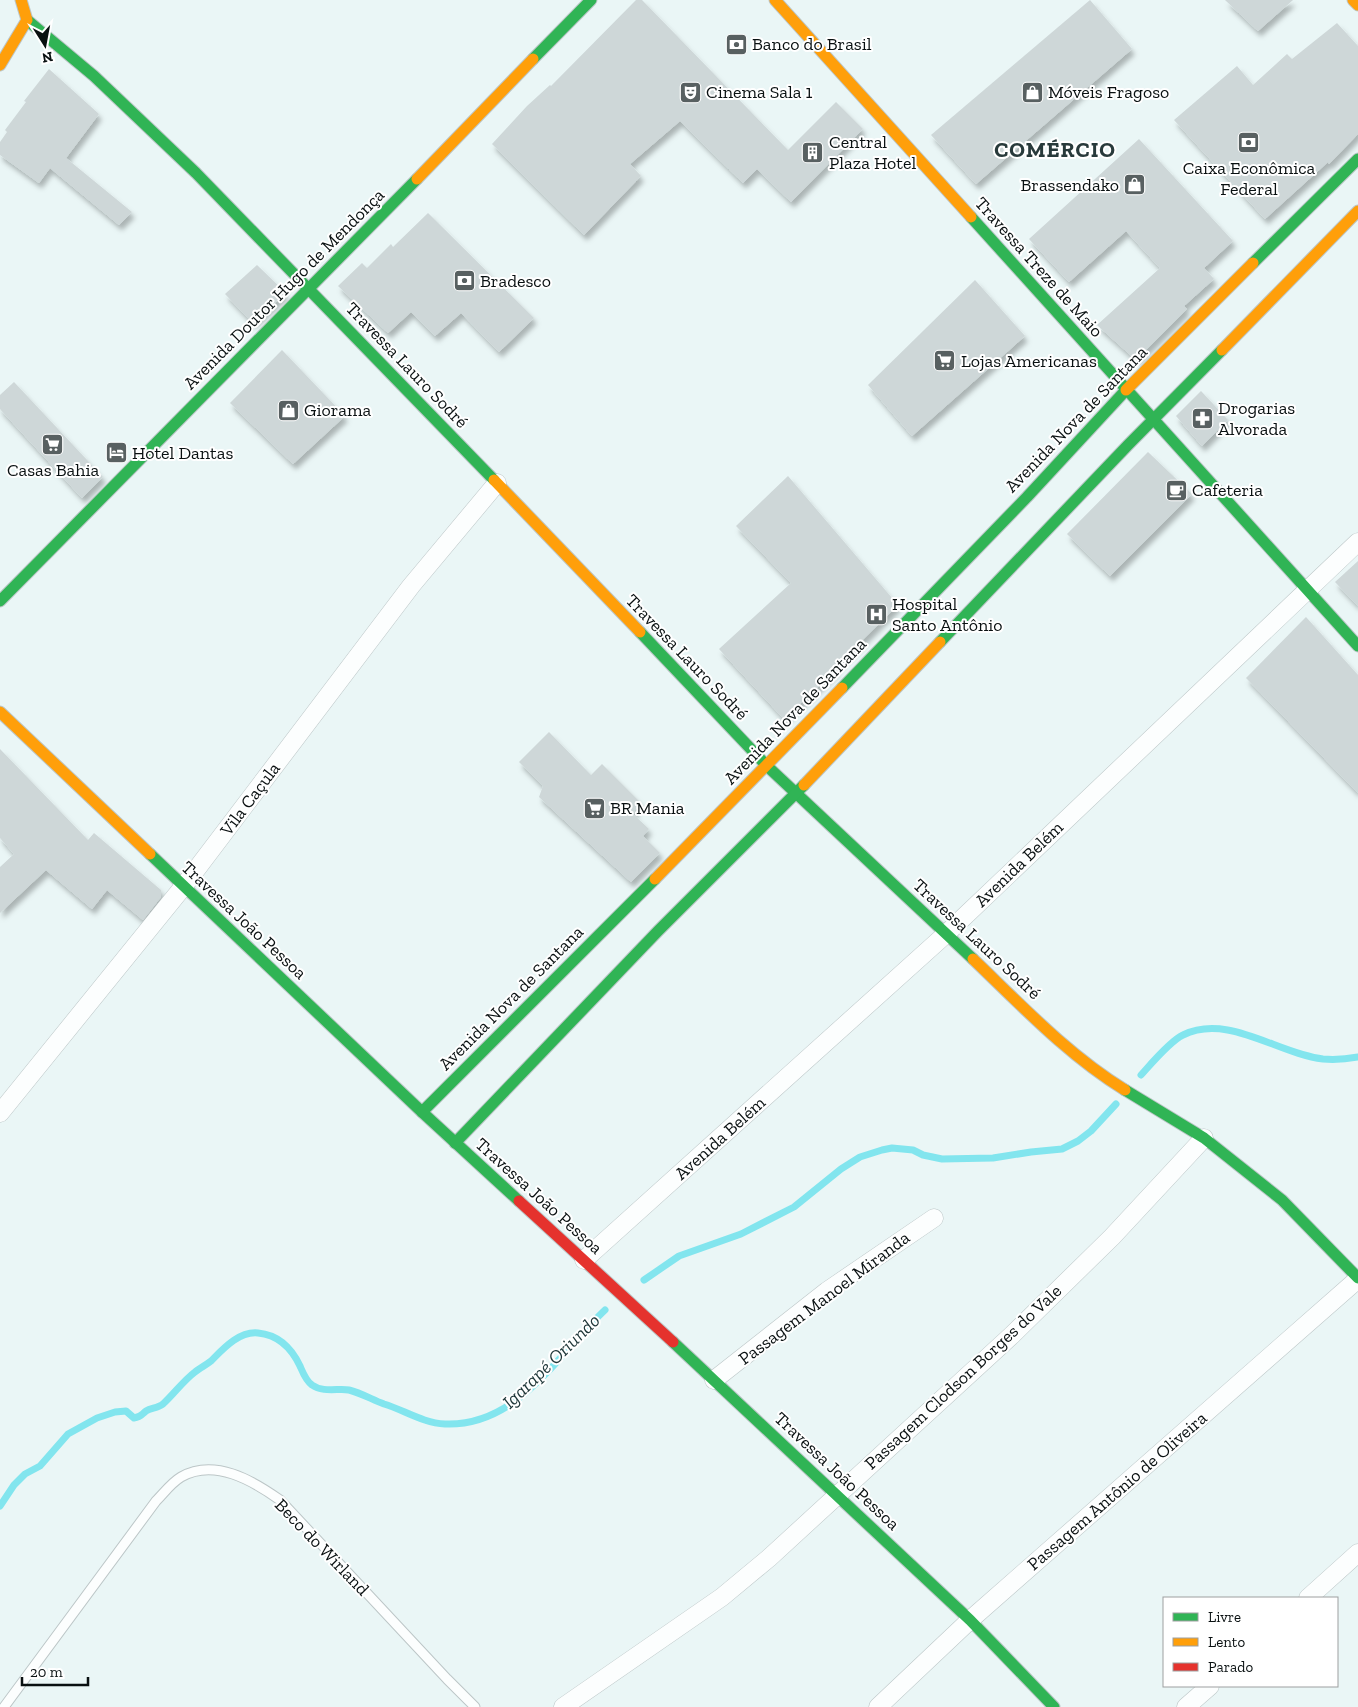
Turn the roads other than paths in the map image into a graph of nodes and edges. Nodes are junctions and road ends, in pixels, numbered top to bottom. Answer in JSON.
{"nodes":[{"id":1,"x":21,"y":0,"type":"edge"},
{"id":2,"x":590,"y":0,"type":"edge"},
{"id":3,"x":775,"y":0,"type":"edge"},
{"id":4,"x":1354,"y":0,"type":"edge"},
{"id":5,"x":1358,"y":5,"type":"edge"},
{"id":6,"x":27,"y":20,"type":"junction"},
{"id":7,"x":0,"y":65,"type":"edge"},
{"id":8,"x":1358,"y":159,"type":"edge"},
{"id":9,"x":1358,"y":211,"type":"edge"},
{"id":10,"x":310,"y":289,"type":"junction"},
{"id":11,"x":1126,"y":390,"type":"junction"},
{"id":12,"x":1153,"y":420,"type":"junction"},
{"id":13,"x":497,"y":483,"type":"junction"},
{"id":14,"x":1358,"y":542,"type":"edge"},
{"id":15,"x":1308,"y":590,"type":"junction"},
{"id":16,"x":0,"y":601,"type":"edge"},
{"id":17,"x":1358,"y":646,"type":"edge"},
{"id":18,"x":0,"y":712,"type":"edge"},
{"id":19,"x":767,"y":766,"type":"junction"},
{"id":20,"x":796,"y":793,"type":"junction"},
{"id":21,"x":183,"y":887,"type":"junction"},
{"id":22,"x":946,"y":934,"type":"junction"},
{"id":23,"x":422,"y":1112,"type":"junction"},
{"id":24,"x":0,"y":1113,"type":"edge"},
{"id":25,"x":1204,"y":1138,"type":"junction"},
{"id":26,"x":455,"y":1143,"type":"junction"},
{"id":27,"x":934,"y":1218,"type":"dead end"},
{"id":28,"x":584,"y":1260,"type":"junction"},
{"id":29,"x":1358,"y":1278,"type":"edge"},
{"id":30,"x":714,"y":1380,"type":"junction"},
{"id":31,"x":836,"y":1495,"type":"junction"},
{"id":32,"x":1358,"y":1554,"type":"edge"},
{"id":33,"x":1309,"y":1597,"type":"edge"},
{"id":34,"x":970,"y":1620,"type":"junction"},
{"id":35,"x":1209,"y":1687,"type":"edge"},
{"id":36,"x":4,"y":1707,"type":"edge"},
{"id":37,"x":476,"y":1707,"type":"edge"},
{"id":38,"x":563,"y":1707,"type":"edge"},
{"id":39,"x":878,"y":1707,"type":"edge"},
{"id":40,"x":1054,"y":1707,"type":"edge"},
{"id":41,"x":1186,"y":1707,"type":"edge"}],
"edges":[{"from":1,"to":6,"type":"street"},
{"from":2,"to":10,"type":"street","name":"Avenida Doutor Hugo de Mendonça"},
{"from":3,"to":11,"type":"street","name":"Travessa Treze de Maio"},
{"from":4,"to":5,"type":"street"},
{"from":6,"to":7,"type":"street"},
{"from":6,"to":10,"type":"street","name":"Travessa Lauro Sodré"},
{"from":8,"to":11,"type":"street","name":"Avenida Nova de Santana"},
{"from":9,"to":12,"type":"street"},
{"from":10,"to":13,"type":"street","name":"Travessa Lauro Sodré"},
{"from":10,"to":16,"type":"street","name":"Avenida Doutor Hugo de Mendonça"},
{"from":11,"to":12,"type":"street","name":"Travessa Treze de Maio"},
{"from":11,"to":19,"type":"street","name":"Avenida Nova de Santana"},
{"from":12,"to":15,"type":"street","name":"Travessa Treze de Maio"},
{"from":12,"to":20,"type":"street"},
{"from":13,"to":19,"type":"street","name":"Travessa Lauro Sodré"},
{"from":13,"to":21,"type":"street","name":"Vila Caçula"},
{"from":14,"to":15,"type":"street","name":"Avenida Belém"},
{"from":15,"to":17,"type":"street","name":"Travessa Treze de Maio"},
{"from":15,"to":22,"type":"street","name":"Avenida Belém"},
{"from":18,"to":21,"type":"street","name":"Travessa João Pessoa"},
{"from":19,"to":20,"type":"street","name":"Travessa Lauro Sodré"},
{"from":19,"to":23,"type":"street","name":"Avenida Nova de Santana"},
{"from":20,"to":22,"type":"street","name":"Travessa Lauro Sodré"},
{"from":20,"to":26,"type":"street"},
{"from":21,"to":23,"type":"street","name":"Travessa João Pessoa"},
{"from":21,"to":24,"type":"street","name":"Vila Caçula"},
{"from":22,"to":25,"type":"street","name":"Travessa Lauro Sodré"},
{"from":22,"to":28,"type":"street","name":"Avenida Belém"},
{"from":23,"to":26,"type":"street","name":"Travessa João Pessoa"},
{"from":25,"to":29,"type":"street","name":"Travessa Lauro Sodré"},
{"from":25,"to":31,"type":"street","name":"Passagem Clodson Borges do Vale"},
{"from":26,"to":28,"type":"street","name":"Travessa João Pessoa"},
{"from":27,"to":30,"type":"street","name":"Passagem Manoel Miranda"},
{"from":28,"to":30,"type":"street","name":"Travessa João Pessoa"},
{"from":29,"to":34,"type":"street","name":"Passagem Antônio de Oliveira"},
{"from":30,"to":31,"type":"street","name":"Travessa João Pessoa"},
{"from":31,"to":34,"type":"street","name":"Travessa João Pessoa"},
{"from":31,"to":38,"type":"street","name":"Passagem Clodson Borges do Vale"},
{"from":32,"to":33,"type":"street"},
{"from":34,"to":39,"type":"street","name":"Passagem Antônio de Oliveira"},
{"from":34,"to":40,"type":"street","name":"Travessa João Pessoa"},
{"from":35,"to":41,"type":"street"},
{"from":36,"to":37,"type":"lane","name":"Beco do Wirland"}]}
